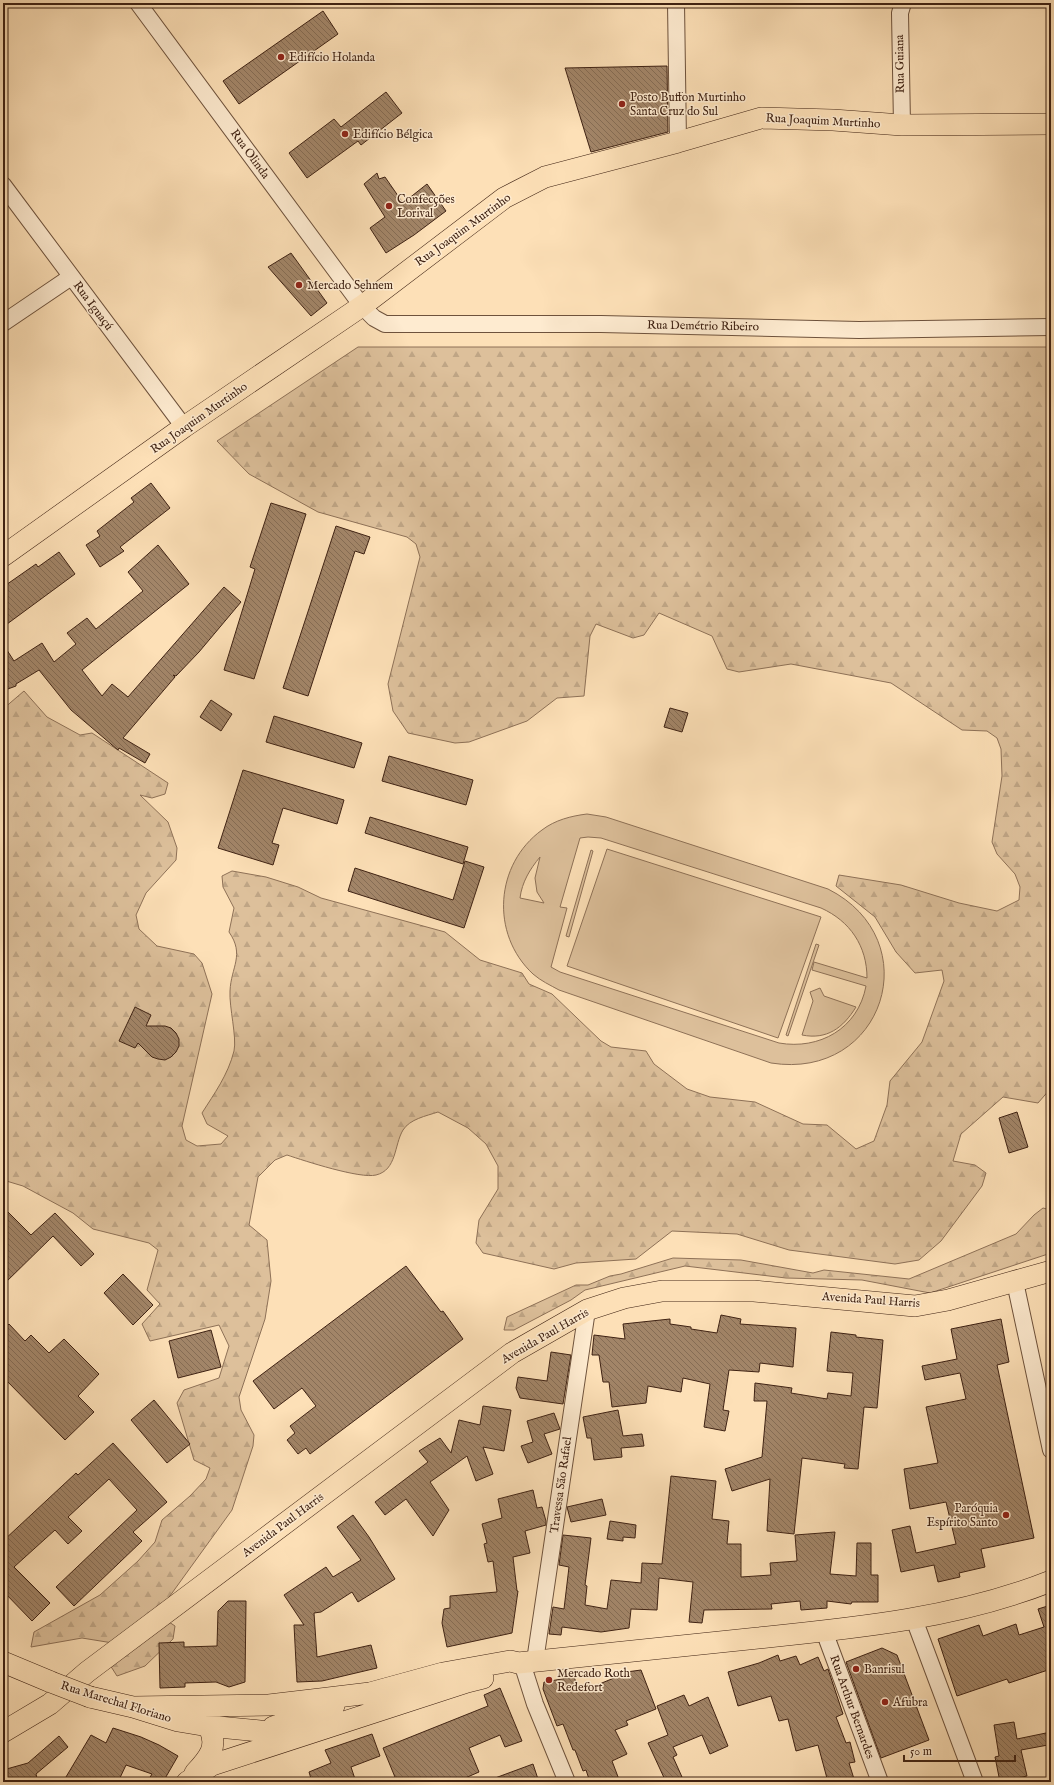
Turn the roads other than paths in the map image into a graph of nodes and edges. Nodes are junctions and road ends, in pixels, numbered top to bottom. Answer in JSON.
{"nodes":[{"id":1,"x":138,"y":3,"type":"edge"},
{"id":2,"x":676,"y":3,"type":"edge"},
{"id":3,"x":903,"y":3,"type":"edge"},
{"id":4,"x":1051,"y":124,"type":"edge"},
{"id":5,"x":902,"y":125,"type":"junction"},
{"id":6,"x":678,"y":142,"type":"junction"},
{"id":7,"x":3,"y":185,"type":"edge"},
{"id":8,"x":71,"y":277,"type":"junction"},
{"id":9,"x":362,"y":306,"type":"junction"},
{"id":10,"x":3,"y":323,"type":"edge"},
{"id":11,"x":1051,"y":327,"type":"edge"},
{"id":12,"x":184,"y":427,"type":"junction"},
{"id":13,"x":3,"y":556,"type":"edge"},
{"id":14,"x":1051,"y":1271,"type":"edge"},
{"id":15,"x":1014,"y":1282,"type":"junction"},
{"id":16,"x":587,"y":1310,"type":"junction"},
{"id":17,"x":1051,"y":1450,"type":"edge"},
{"id":18,"x":1051,"y":1581,"type":"edge"},
{"id":19,"x":914,"y":1619,"type":"junction"},
{"id":20,"x":824,"y":1631,"type":"junction"},
{"id":21,"x":3,"y":1662,"type":"edge"},
{"id":22,"x":525,"y":1662,"type":"junction"},
{"id":23,"x":409,"y":1691,"type":"junction"},
{"id":24,"x":370,"y":1693,"type":"junction"},
{"id":25,"x":133,"y":1707,"type":"junction"},
{"id":26,"x":208,"y":1726,"type":"junction"},
{"id":27,"x":260,"y":1731,"type":"junction"},
{"id":28,"x":3,"y":1732,"type":"edge"},
{"id":29,"x":312,"y":1732,"type":"junction"},
{"id":30,"x":209,"y":1758,"type":"junction"},
{"id":31,"x":187,"y":1782,"type":"edge"},
{"id":32,"x":567,"y":1782,"type":"edge"},
{"id":33,"x":880,"y":1782,"type":"edge"},
{"id":34,"x":975,"y":1782,"type":"edge"}],
"edges":[{"from":1,"to":9,"type":"street","name":"Rua Olinda"},
{"from":2,"to":6,"type":"street"},
{"from":3,"to":5,"type":"street","name":"Rua Guiana"},
{"from":4,"to":5,"type":"main road","name":"Rua Joaquim Murtinho"},
{"from":5,"to":6,"type":"main road","name":"Rua Joaquim Murtinho"},
{"from":6,"to":9,"type":"main road","name":"Rua Joaquim Murtinho"},
{"from":7,"to":8,"type":"street","name":"Rua Iguaçú"},
{"from":8,"to":10,"type":"street"},
{"from":8,"to":12,"type":"street","name":"Rua Iguaçú"},
{"from":9,"to":11,"type":"street","name":"Rua Demétrio Ribeiro"},
{"from":9,"to":12,"type":"main road","name":"Rua Joaquim Murtinho"},
{"from":12,"to":13,"type":"main road","name":"Rua Joaquim Murtinho"},
{"from":14,"to":15,"type":"main road","name":"Avenida Paul Harris"},
{"from":15,"to":16,"type":"main road","name":"Avenida Paul Harris"},
{"from":15,"to":17,"type":"street"},
{"from":16,"to":22,"type":"street","name":"Travessa São Rafael"},
{"from":16,"to":28,"type":"main road","name":"Avenida Paul Harris"},
{"from":18,"to":19,"type":"main road"},
{"from":19,"to":20,"type":"main road"},
{"from":19,"to":34,"type":"street"},
{"from":20,"to":22,"type":"main road"},
{"from":20,"to":33,"type":"street","name":"Rua Arthur Bernardes"},
{"from":21,"to":25,"type":"main road","name":"Rua Marechal Floriano","bridge":true},
{"from":22,"to":23,"type":"main road"},
{"from":22,"to":32,"type":"street"},
{"from":23,"to":24,"type":"main road"},
{"from":23,"to":29,"type":"main road"},
{"from":24,"to":25,"type":"main road"},
{"from":24,"to":27,"type":"main road"},
{"from":25,"to":26,"type":"main road","name":"Rua Marechal Floriano"},
{"from":26,"to":27,"type":"main road","name":"Rua Marechal Floriano"},
{"from":26,"to":30,"type":"main road"},
{"from":27,"to":29,"type":"main road","name":"Rua Marechal Floriano"},
{"from":27,"to":30,"type":"main road"},
{"from":29,"to":31,"type":"main road"},
{"from":30,"to":31,"type":"main road"}]}
